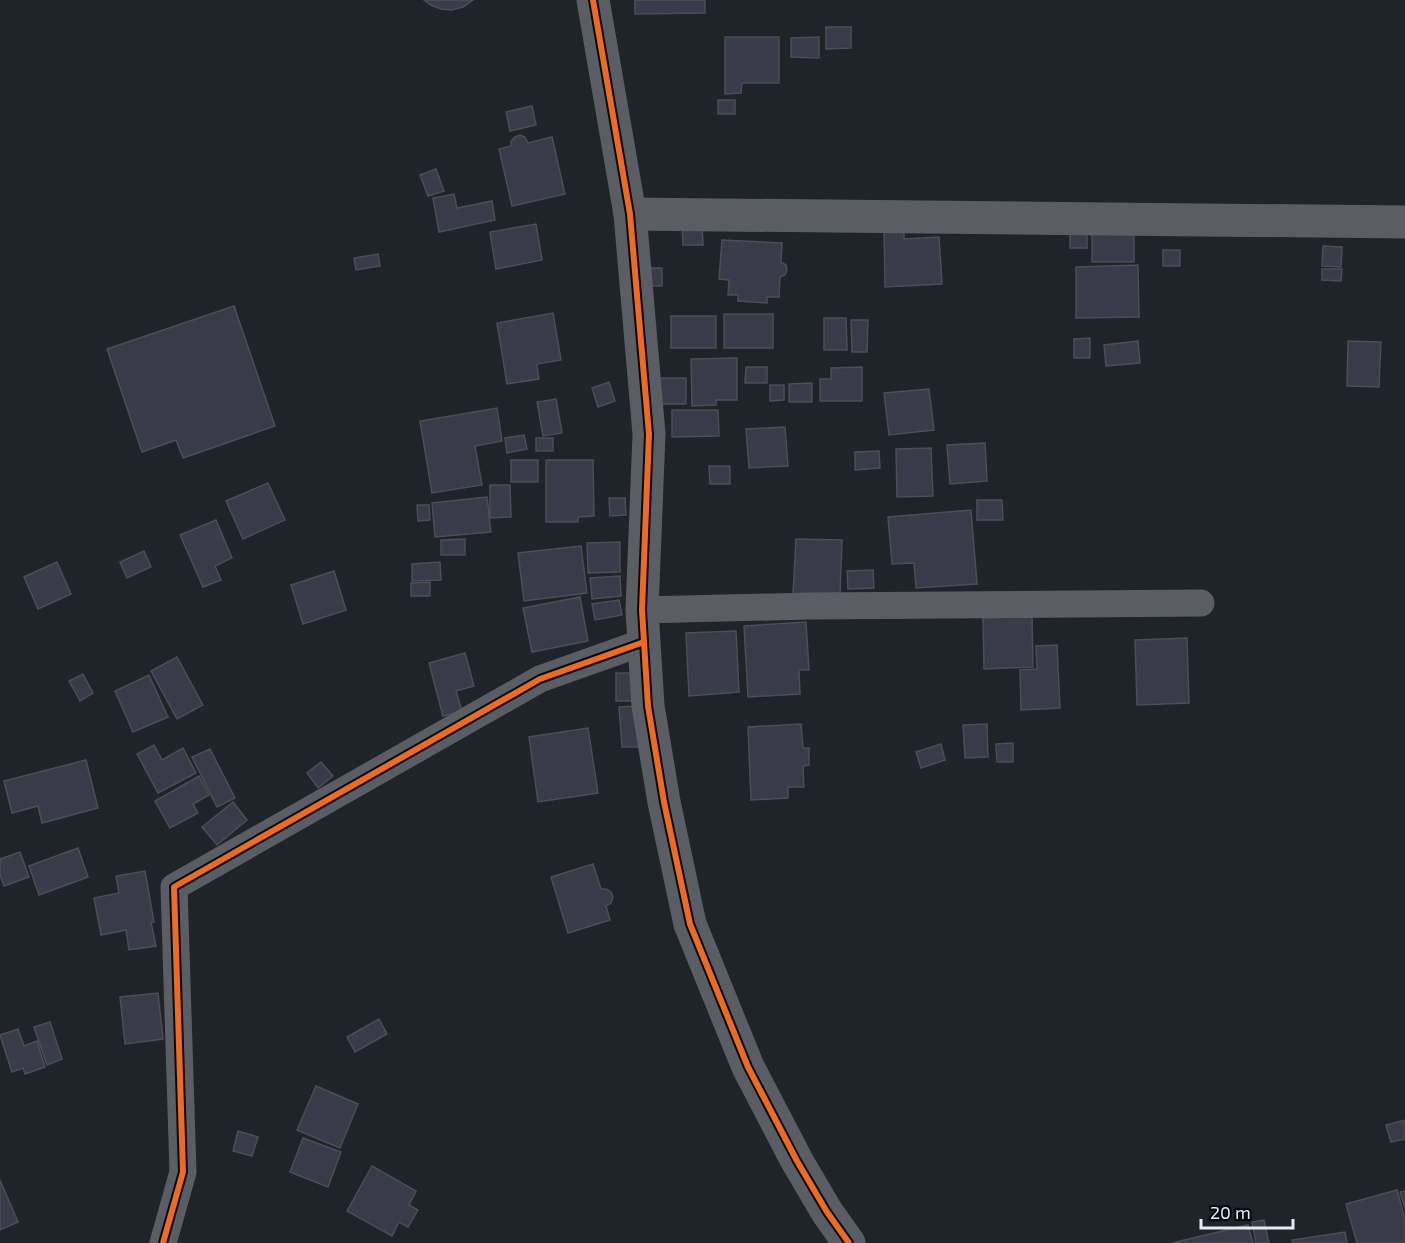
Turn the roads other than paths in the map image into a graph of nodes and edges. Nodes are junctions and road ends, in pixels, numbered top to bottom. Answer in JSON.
{"nodes":[{"id":1,"x":593,"y":0,"type":"edge"},
{"id":2,"x":630,"y":214,"type":"junction"},
{"id":3,"x":1405,"y":222,"type":"edge"},
{"id":4,"x":1201,"y":603,"type":"dead end"},
{"id":5,"x":642,"y":610,"type":"junction"},
{"id":6,"x":644,"y":642,"type":"junction"},
{"id":7,"x":826,"y":1212,"type":"junction"},
{"id":8,"x":163,"y":1243,"type":"edge"},
{"id":9,"x":820,"y":1243,"type":"edge"},
{"id":10,"x":849,"y":1243,"type":"edge"}],
"edges":[{"from":1,"to":2,"type":"street"},
{"from":2,"to":3,"type":"street"},
{"from":2,"to":5,"type":"street"},
{"from":4,"to":5,"type":"street"},
{"from":5,"to":6,"type":"street"},
{"from":6,"to":7,"type":"street"},
{"from":6,"to":8,"type":"street"},
{"from":7,"to":9,"type":"street"},
{"from":7,"to":10,"type":"street"}]}
